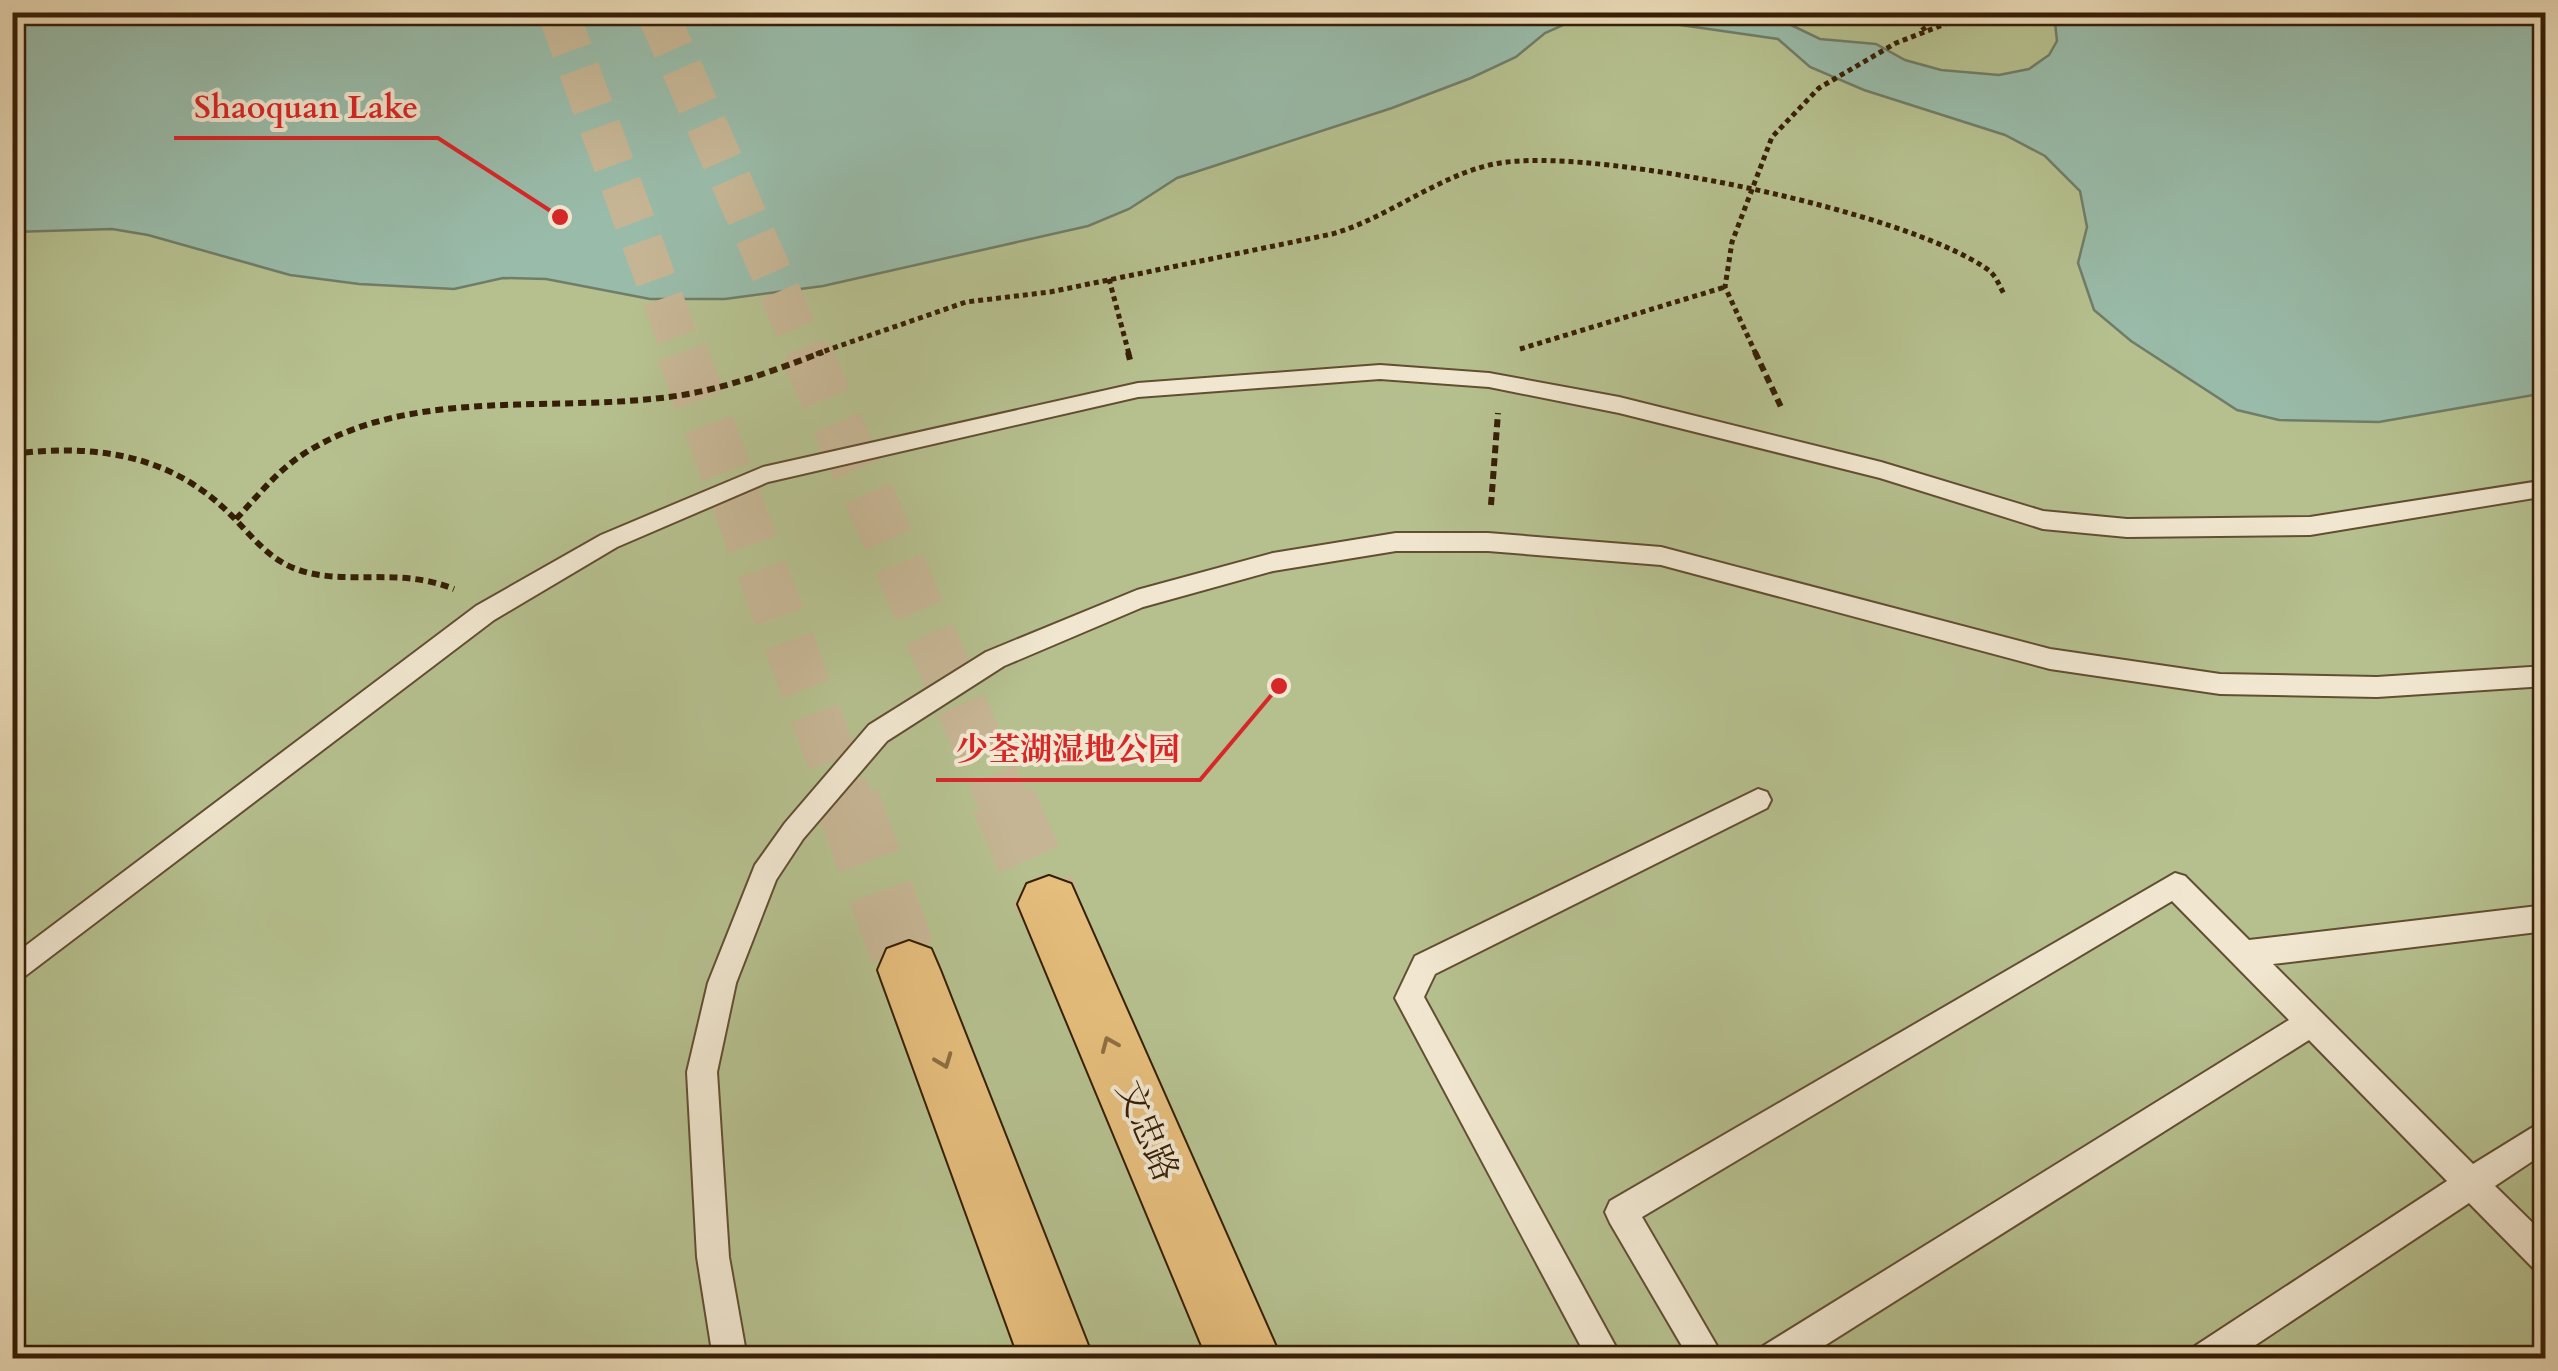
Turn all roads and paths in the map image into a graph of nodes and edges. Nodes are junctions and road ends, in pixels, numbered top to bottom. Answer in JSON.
{"nodes":[{"id":1,"x":1912,"y":12,"type":"edge"},
{"id":2,"x":1976,"y":12,"type":"edge"},
{"id":3,"x":1926,"y":32,"type":"junction"},
{"id":4,"x":1751,"y":192,"type":"junction"},
{"id":5,"x":1109,"y":280,"type":"junction"},
{"id":6,"x":1725,"y":288,"type":"junction"},
{"id":7,"x":2004,"y":294,"type":"dead end"},
{"id":8,"x":1433,"y":376,"type":"junction"},
{"id":9,"x":1501,"y":382,"type":"junction"},
{"id":10,"x":1138,"y":390,"type":"junction"},
{"id":11,"x":1802,"y":451,"type":"junction"},
{"id":12,"x":12,"y":454,"type":"edge"},
{"id":13,"x":2546,"y":488,"type":"edge"},
{"id":14,"x":236,"y":518,"type":"junction"},
{"id":15,"x":1488,"y":542,"type":"junction"},
{"id":16,"x":498,"y":606,"type":"junction"},
{"id":17,"x":2546,"y":676,"type":"edge"},
{"id":18,"x":1758,"y":800,"type":"dead end"},
{"id":19,"x":1049,"y":904,"type":"tunnel mouth"},
{"id":20,"x":2546,"y":918,"type":"edge"},
{"id":21,"x":2244,"y":954,"type":"junction"},
{"id":22,"x":909,"y":970,"type":"tunnel mouth"},
{"id":23,"x":12,"y":973,"type":"edge"},
{"id":24,"x":2311,"y":1022,"type":"junction"},
{"id":25,"x":2546,"y":1134,"type":"edge"},
{"id":26,"x":2471,"y":1184,"type":"junction"},
{"id":27,"x":1190,"y":1233,"type":"junction"},
{"id":28,"x":2546,"y":1259,"type":"edge"},
{"id":29,"x":1053,"y":1353,"type":"edge"},
{"id":30,"x":730,"y":1358,"type":"edge"},
{"id":31,"x":1244,"y":1358,"type":"edge"},
{"id":32,"x":1264,"y":1358,"type":"edge"},
{"id":33,"x":1605,"y":1358,"type":"edge"},
{"id":34,"x":1707,"y":1358,"type":"edge"},
{"id":35,"x":1775,"y":1358,"type":"edge"},
{"id":36,"x":2207,"y":1358,"type":"edge"}],
"edges":[{"from":1,"to":3,"type":"path"},
{"from":2,"to":3,"type":"path"},
{"from":3,"to":4,"type":"path"},
{"from":4,"to":5,"type":"path"},
{"from":4,"to":6,"type":"path"},
{"from":4,"to":7,"type":"path"},
{"from":5,"to":10,"type":"path"},
{"from":5,"to":14,"type":"path"},
{"from":6,"to":8,"type":"path"},
{"from":6,"to":11,"type":"path"},
{"from":8,"to":9,"type":"lane"},
{"from":8,"to":10,"type":"lane"},
{"from":9,"to":11,"type":"lane"},
{"from":9,"to":15,"type":"path"},
{"from":10,"to":16,"type":"lane"},
{"from":11,"to":13,"type":"lane"},
{"from":12,"to":14,"type":"path"},
{"from":14,"to":16,"type":"path"},
{"from":15,"to":17,"type":"lane"},
{"from":15,"to":30,"type":"lane"},
{"from":16,"to":23,"type":"lane"},
{"from":18,"to":33,"type":"lane"},
{"from":27,"to":19,"type":"highway","name":"文忠路","one_way":true},
{"from":20,"to":21,"type":"lane"},
{"from":21,"to":24,"type":"lane"},
{"from":21,"to":34,"type":"lane"},
{"from":22,"to":29,"type":"highway","one_way":true},
{"from":24,"to":26,"type":"lane"},
{"from":24,"to":35,"type":"lane"},
{"from":25,"to":26,"type":"lane"},
{"from":26,"to":28,"type":"lane"},
{"from":26,"to":36,"type":"lane"},
{"from":27,"to":31,"type":"highway","name":"文忠路"},
{"from":27,"to":32,"type":"highway"}]}
